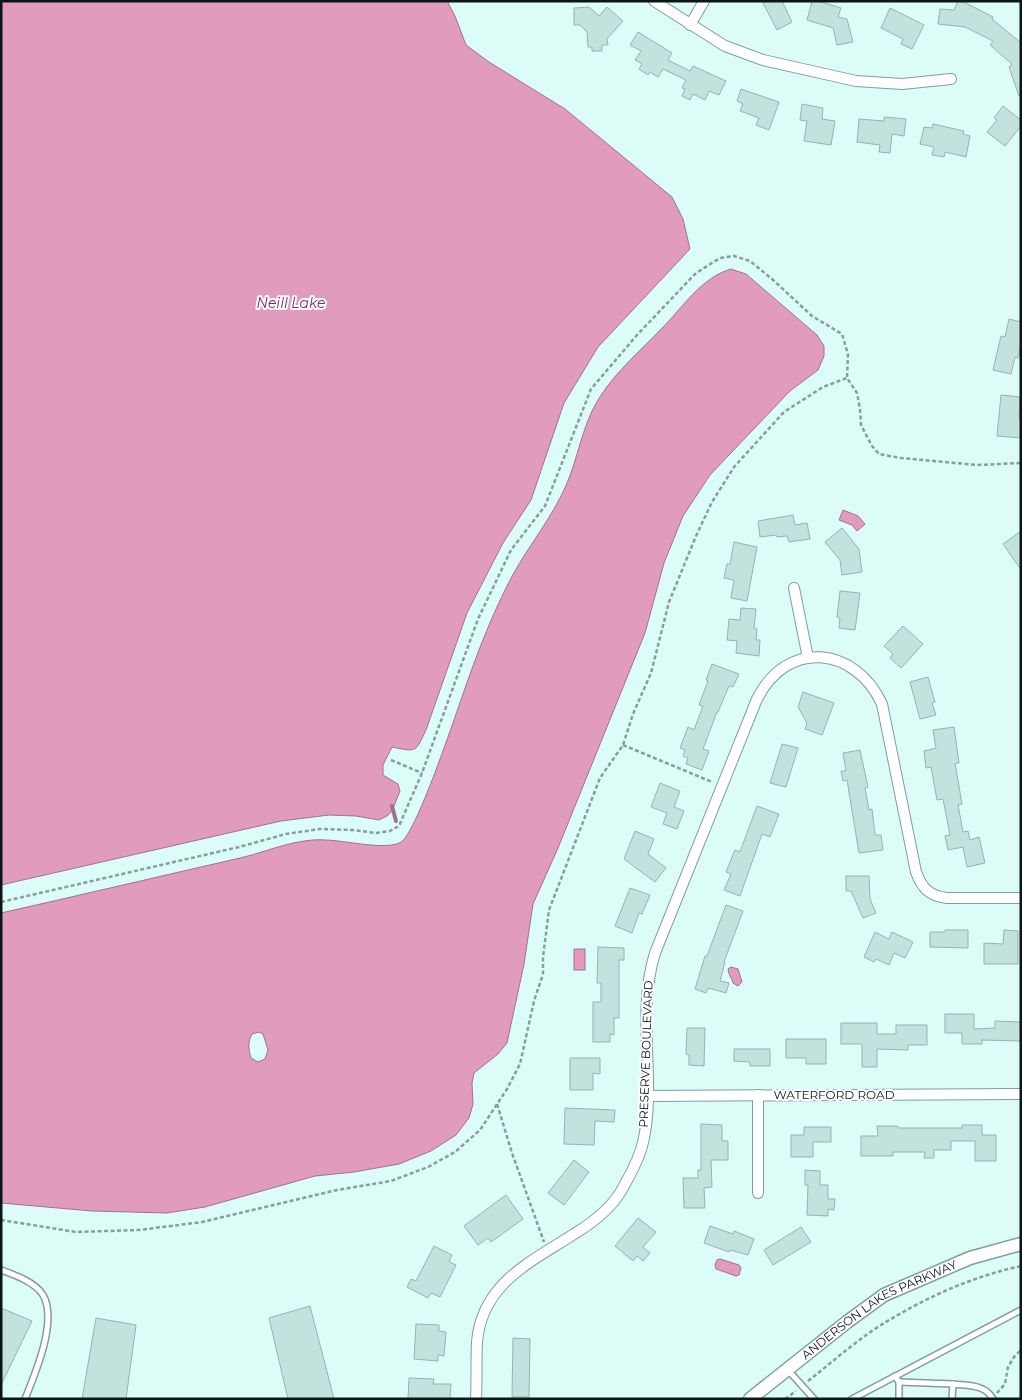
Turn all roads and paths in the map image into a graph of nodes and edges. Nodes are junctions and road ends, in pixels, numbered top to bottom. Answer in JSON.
{"nodes":[{"id":1,"x":654,"y":1,"type":"edge"},
{"id":2,"x":704,"y":1,"type":"edge"},
{"id":3,"x":690,"y":25,"type":"junction"},
{"id":4,"x":951,"y":79,"type":"dead end"},
{"id":5,"x":847,"y":378,"type":"junction"},
{"id":6,"x":1021,"y":463,"type":"edge"},
{"id":7,"x":794,"y":588,"type":"dead end"},
{"id":8,"x":808,"y":658,"type":"junction"},
{"id":9,"x":623,"y":746,"type":"junction"},
{"id":10,"x":391,"y":760,"type":"dead end"},
{"id":11,"x":422,"y":773,"type":"junction"},
{"id":12,"x":722,"y":786,"type":"junction"},
{"id":13,"x":1021,"y":898,"type":"edge"},
{"id":14,"x":1,"y":902,"type":"edge"},
{"id":15,"x":1021,"y":1094,"type":"edge"},
{"id":16,"x":758,"y":1095,"type":"junction"},
{"id":17,"x":647,"y":1096,"type":"junction"},
{"id":18,"x":497,"y":1104,"type":"junction"},
{"id":19,"x":758,"y":1193,"type":"dead end"},
{"id":20,"x":1,"y":1220,"type":"edge"},
{"id":21,"x":1021,"y":1244,"type":"edge"},
{"id":22,"x":548,"y":1251,"type":"junction"},
{"id":23,"x":1021,"y":1266,"type":"edge"},
{"id":24,"x":1,"y":1270,"type":"edge"},
{"id":25,"x":1021,"y":1310,"type":"edge"},
{"id":26,"x":1021,"y":1350,"type":"edge"},
{"id":27,"x":787,"y":1368,"type":"junction"},
{"id":28,"x":895,"y":1376,"type":"junction"},
{"id":29,"x":899,"y":1382,"type":"junction"},
{"id":30,"x":953,"y":1384,"type":"junction"},
{"id":31,"x":803,"y":1386,"type":"junction"},
{"id":32,"x":993,"y":1398,"type":"edge"},
{"id":33,"x":25,"y":1399,"type":"edge"},
{"id":34,"x":476,"y":1399,"type":"edge"},
{"id":35,"x":750,"y":1399,"type":"edge"},
{"id":36,"x":786,"y":1399,"type":"edge"},
{"id":37,"x":814,"y":1399,"type":"edge"},
{"id":38,"x":852,"y":1399,"type":"edge"},
{"id":39,"x":899,"y":1399,"type":"edge"},
{"id":40,"x":952,"y":1399,"type":"edge"}],
"edges":[{"from":1,"to":3,"type":"street"},
{"from":2,"to":3,"type":"street"},
{"from":3,"to":4,"type":"street"},
{"from":5,"to":6,"type":"path"},
{"from":5,"to":9,"type":"path"},
{"from":5,"to":11,"type":"path"},
{"from":7,"to":8,"type":"street"},
{"from":8,"to":12,"type":"street","name":"PRESERVE BOULEVARD"},
{"from":8,"to":13,"type":"street","name":"PRESERVE BOULEVARD"},
{"from":9,"to":12,"type":"path"},
{"from":9,"to":18,"type":"path"},
{"from":10,"to":11,"type":"path"},
{"from":11,"to":14,"type":"path"},
{"from":12,"to":17,"type":"street","name":"PRESERVE BOULEVARD"},
{"from":15,"to":16,"type":"street","name":"WATERFORD ROAD"},
{"from":16,"to":17,"type":"street","name":"WATERFORD ROAD"},
{"from":16,"to":19,"type":"street"},
{"from":17,"to":22,"type":"street","name":"PRESERVE BOULEVARD"},
{"from":18,"to":20,"type":"path"},
{"from":18,"to":22,"type":"path"},
{"from":21,"to":27,"type":"street","name":"ANDERSON LAKES PARKWAY"},
{"from":22,"to":34,"type":"street","name":"PRESERVE BOULEVARD"},
{"from":23,"to":31,"type":"path"},
{"from":24,"to":33,"type":"lane"},
{"from":25,"to":28,"type":"lane"},
{"from":26,"to":32,"type":"path"},
{"from":27,"to":31,"type":"lane"},
{"from":27,"to":35,"type":"street","name":"ANDERSON LAKES PARKWAY"},
{"from":28,"to":29,"type":"lane"},
{"from":28,"to":38,"type":"lane"},
{"from":29,"to":30,"type":"lane"},
{"from":29,"to":39,"type":"lane"},
{"from":30,"to":32,"type":"lane"},
{"from":30,"to":40,"type":"lane"},
{"from":31,"to":36,"type":"path"},
{"from":31,"to":37,"type":"lane"}]}
